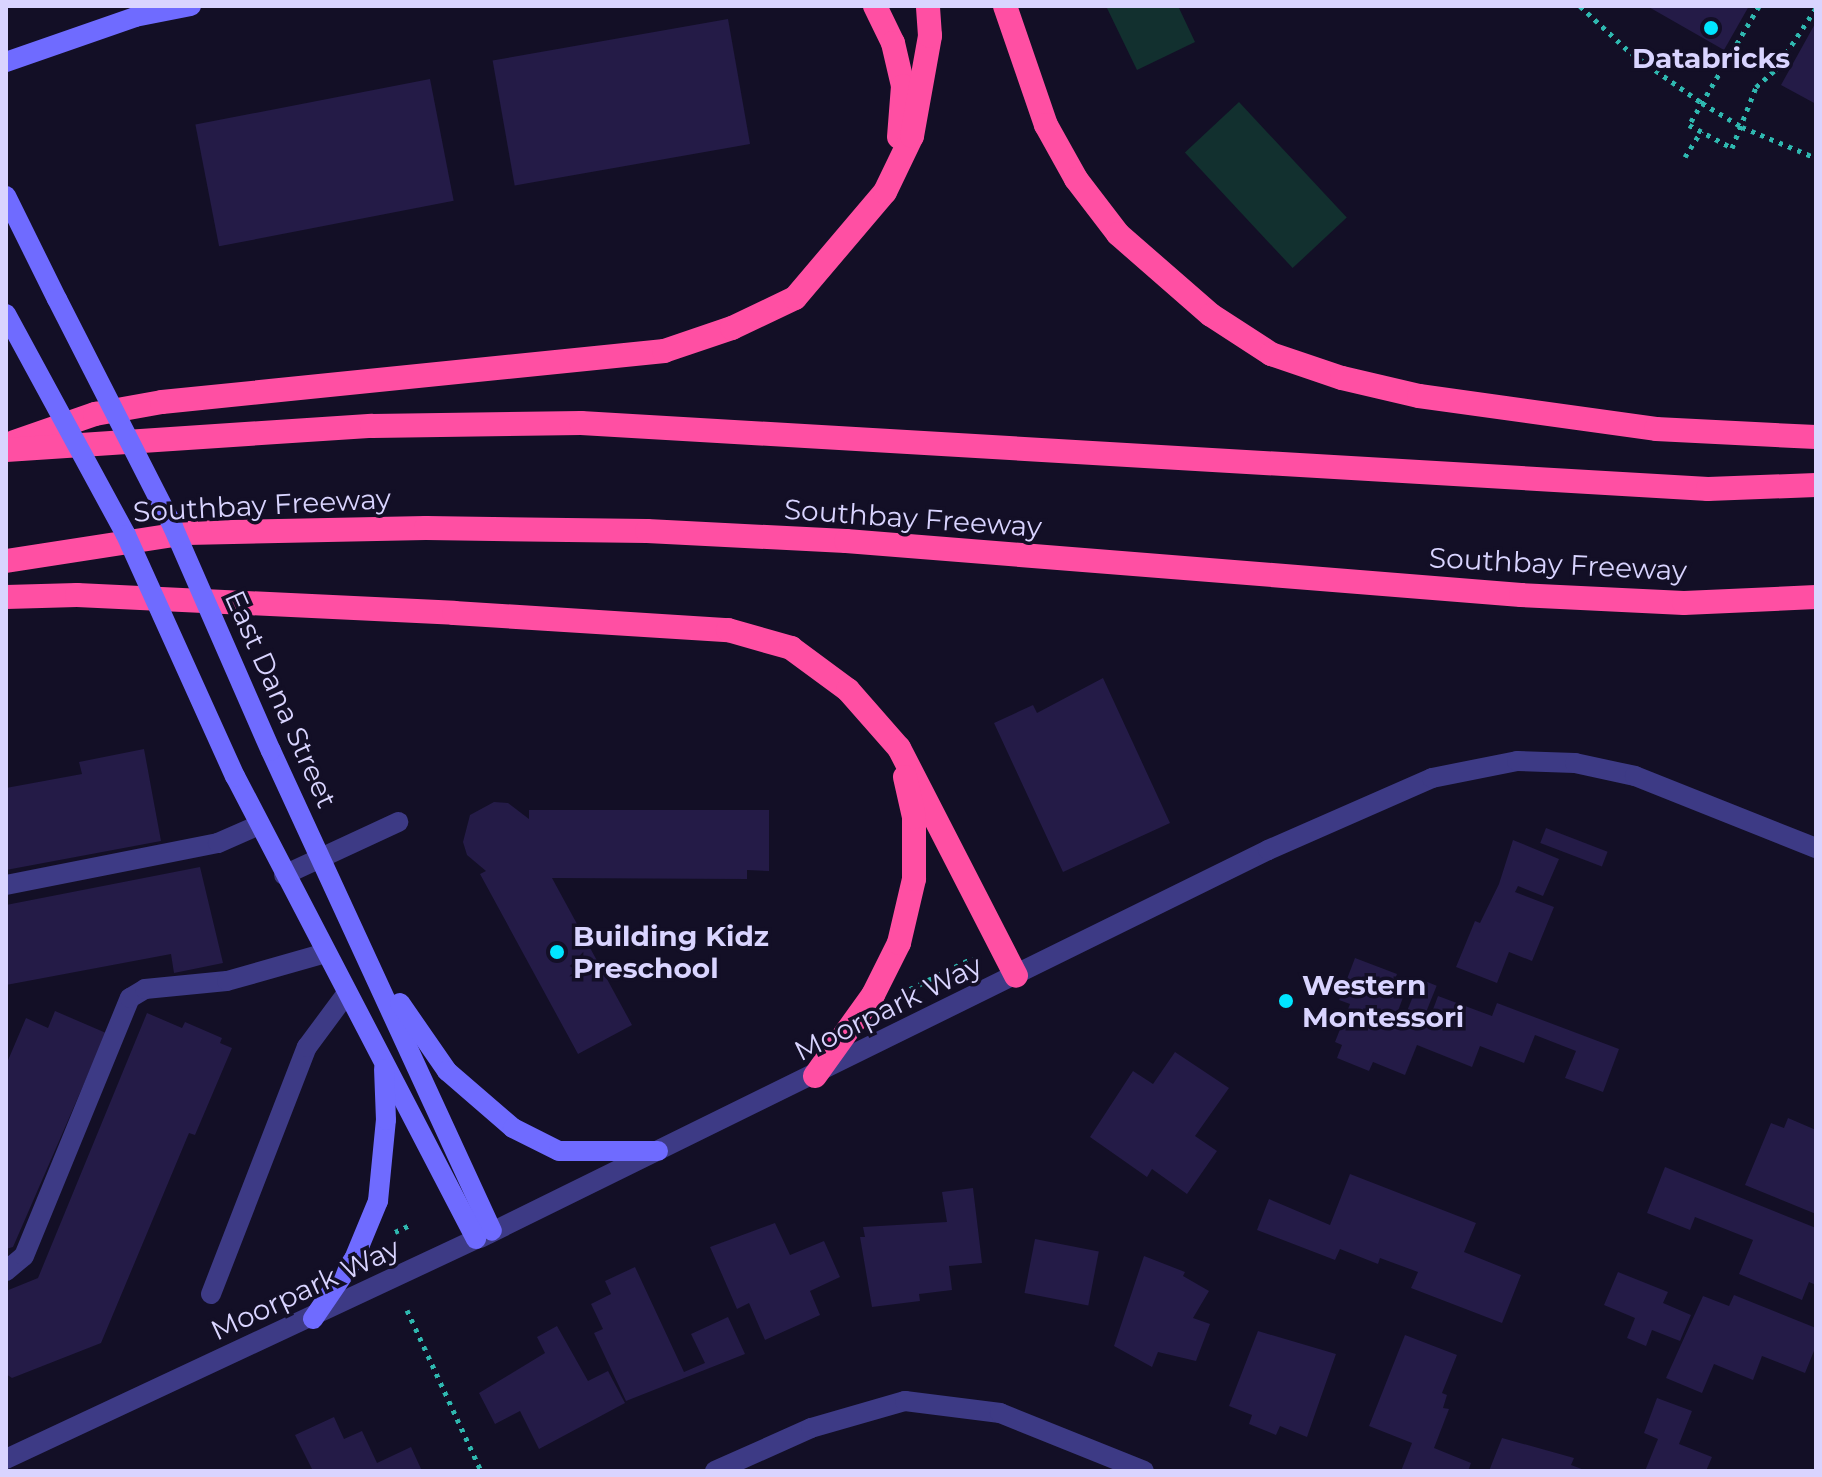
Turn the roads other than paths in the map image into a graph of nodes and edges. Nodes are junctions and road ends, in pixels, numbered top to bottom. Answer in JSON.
{"nodes":[{"id":1,"x":191,"y":6,"type":"edge"},
{"id":2,"x":875,"y":6,"type":"edge"},
{"id":3,"x":928,"y":6,"type":"edge"},
{"id":4,"x":1005,"y":6,"type":"edge"},
{"id":5,"x":6,"y":62,"type":"edge"},
{"id":6,"x":6,"y":196,"type":"edge"},
{"id":7,"x":848,"y":242,"type":"junction"},
{"id":8,"x":6,"y":314,"type":"edge"},
{"id":9,"x":1816,"y":437,"type":"edge"},
{"id":10,"x":6,"y":447,"type":"edge"},
{"id":11,"x":1816,"y":485,"type":"edge"},
{"id":12,"x":6,"y":561,"type":"edge"},
{"id":13,"x":6,"y":597,"type":"edge"},
{"id":14,"x":1816,"y":597,"type":"edge"},
{"id":15,"x":899,"y":748,"type":"junction"},
{"id":16,"x":398,"y":822,"type":"dead end"},
{"id":17,"x":259,"y":825,"type":"junction"},
{"id":18,"x":1816,"y":848,"type":"edge"},
{"id":19,"x":322,"y":859,"type":"junction"},
{"id":20,"x":284,"y":875,"type":"junction"},
{"id":21,"x":6,"y":885,"type":"edge"},
{"id":22,"x":326,"y":953,"type":"junction"},
{"id":23,"x":370,"y":960,"type":"junction"},
{"id":24,"x":1016,"y":976,"type":"junction"},
{"id":25,"x":347,"y":993,"type":"junction"},
{"id":26,"x":384,"y":1061,"type":"junction"},
{"id":27,"x":815,"y":1076,"type":"junction"},
{"id":28,"x":658,"y":1151,"type":"junction"},
{"id":29,"x":484,"y":1235,"type":"junction"},
{"id":30,"x":6,"y":1271,"type":"edge"},
{"id":31,"x":211,"y":1294,"type":"dead end"},
{"id":32,"x":313,"y":1319,"type":"junction"},
{"id":33,"x":6,"y":1459,"type":"edge"},
{"id":34,"x":715,"y":1471,"type":"edge"},
{"id":35,"x":1144,"y":1471,"type":"edge"}],
"edges":[{"from":1,"to":5,"type":"main road"},
{"from":2,"to":7,"type":"highway"},
{"from":3,"to":7,"type":"highway"},
{"from":4,"to":9,"type":"highway"},
{"from":6,"to":19,"type":"main road","name":"East Dana Street","bridge":true},
{"from":7,"to":10,"type":"highway"},
{"from":8,"to":17,"type":"main road","bridge":true},
{"from":10,"to":11,"type":"highway"},
{"from":12,"to":14,"type":"highway","name":"Southbay Freeway"},
{"from":13,"to":15,"type":"highway"},
{"from":15,"to":24,"type":"highway"},
{"from":15,"to":27,"type":"highway"},
{"from":16,"to":19,"type":"street"},
{"from":17,"to":20,"type":"main road"},
{"from":17,"to":21,"type":"street"},
{"from":18,"to":24,"type":"street","name":"Moorpark Way"},
{"from":19,"to":20,"type":"street"},
{"from":19,"to":23,"type":"main road","name":"East Dana Street"},
{"from":20,"to":22,"type":"main road"},
{"from":22,"to":25,"type":"main road"},
{"from":22,"to":30,"type":"street"},
{"from":23,"to":28,"type":"main road"},
{"from":23,"to":29,"type":"main road","name":"East Dana Street"},
{"from":24,"to":27,"type":"street","name":"Moorpark Way"},
{"from":25,"to":26,"type":"main road"},
{"from":25,"to":31,"type":"street"},
{"from":26,"to":29,"type":"main road"},
{"from":26,"to":32,"type":"main road"},
{"from":27,"to":28,"type":"street","name":"Moorpark Way"},
{"from":28,"to":29,"type":"street","name":"Moorpark Way"},
{"from":29,"to":32,"type":"street","name":"Moorpark Way"},
{"from":32,"to":33,"type":"street","name":"Moorpark Way"},
{"from":34,"to":35,"type":"street"}]}
